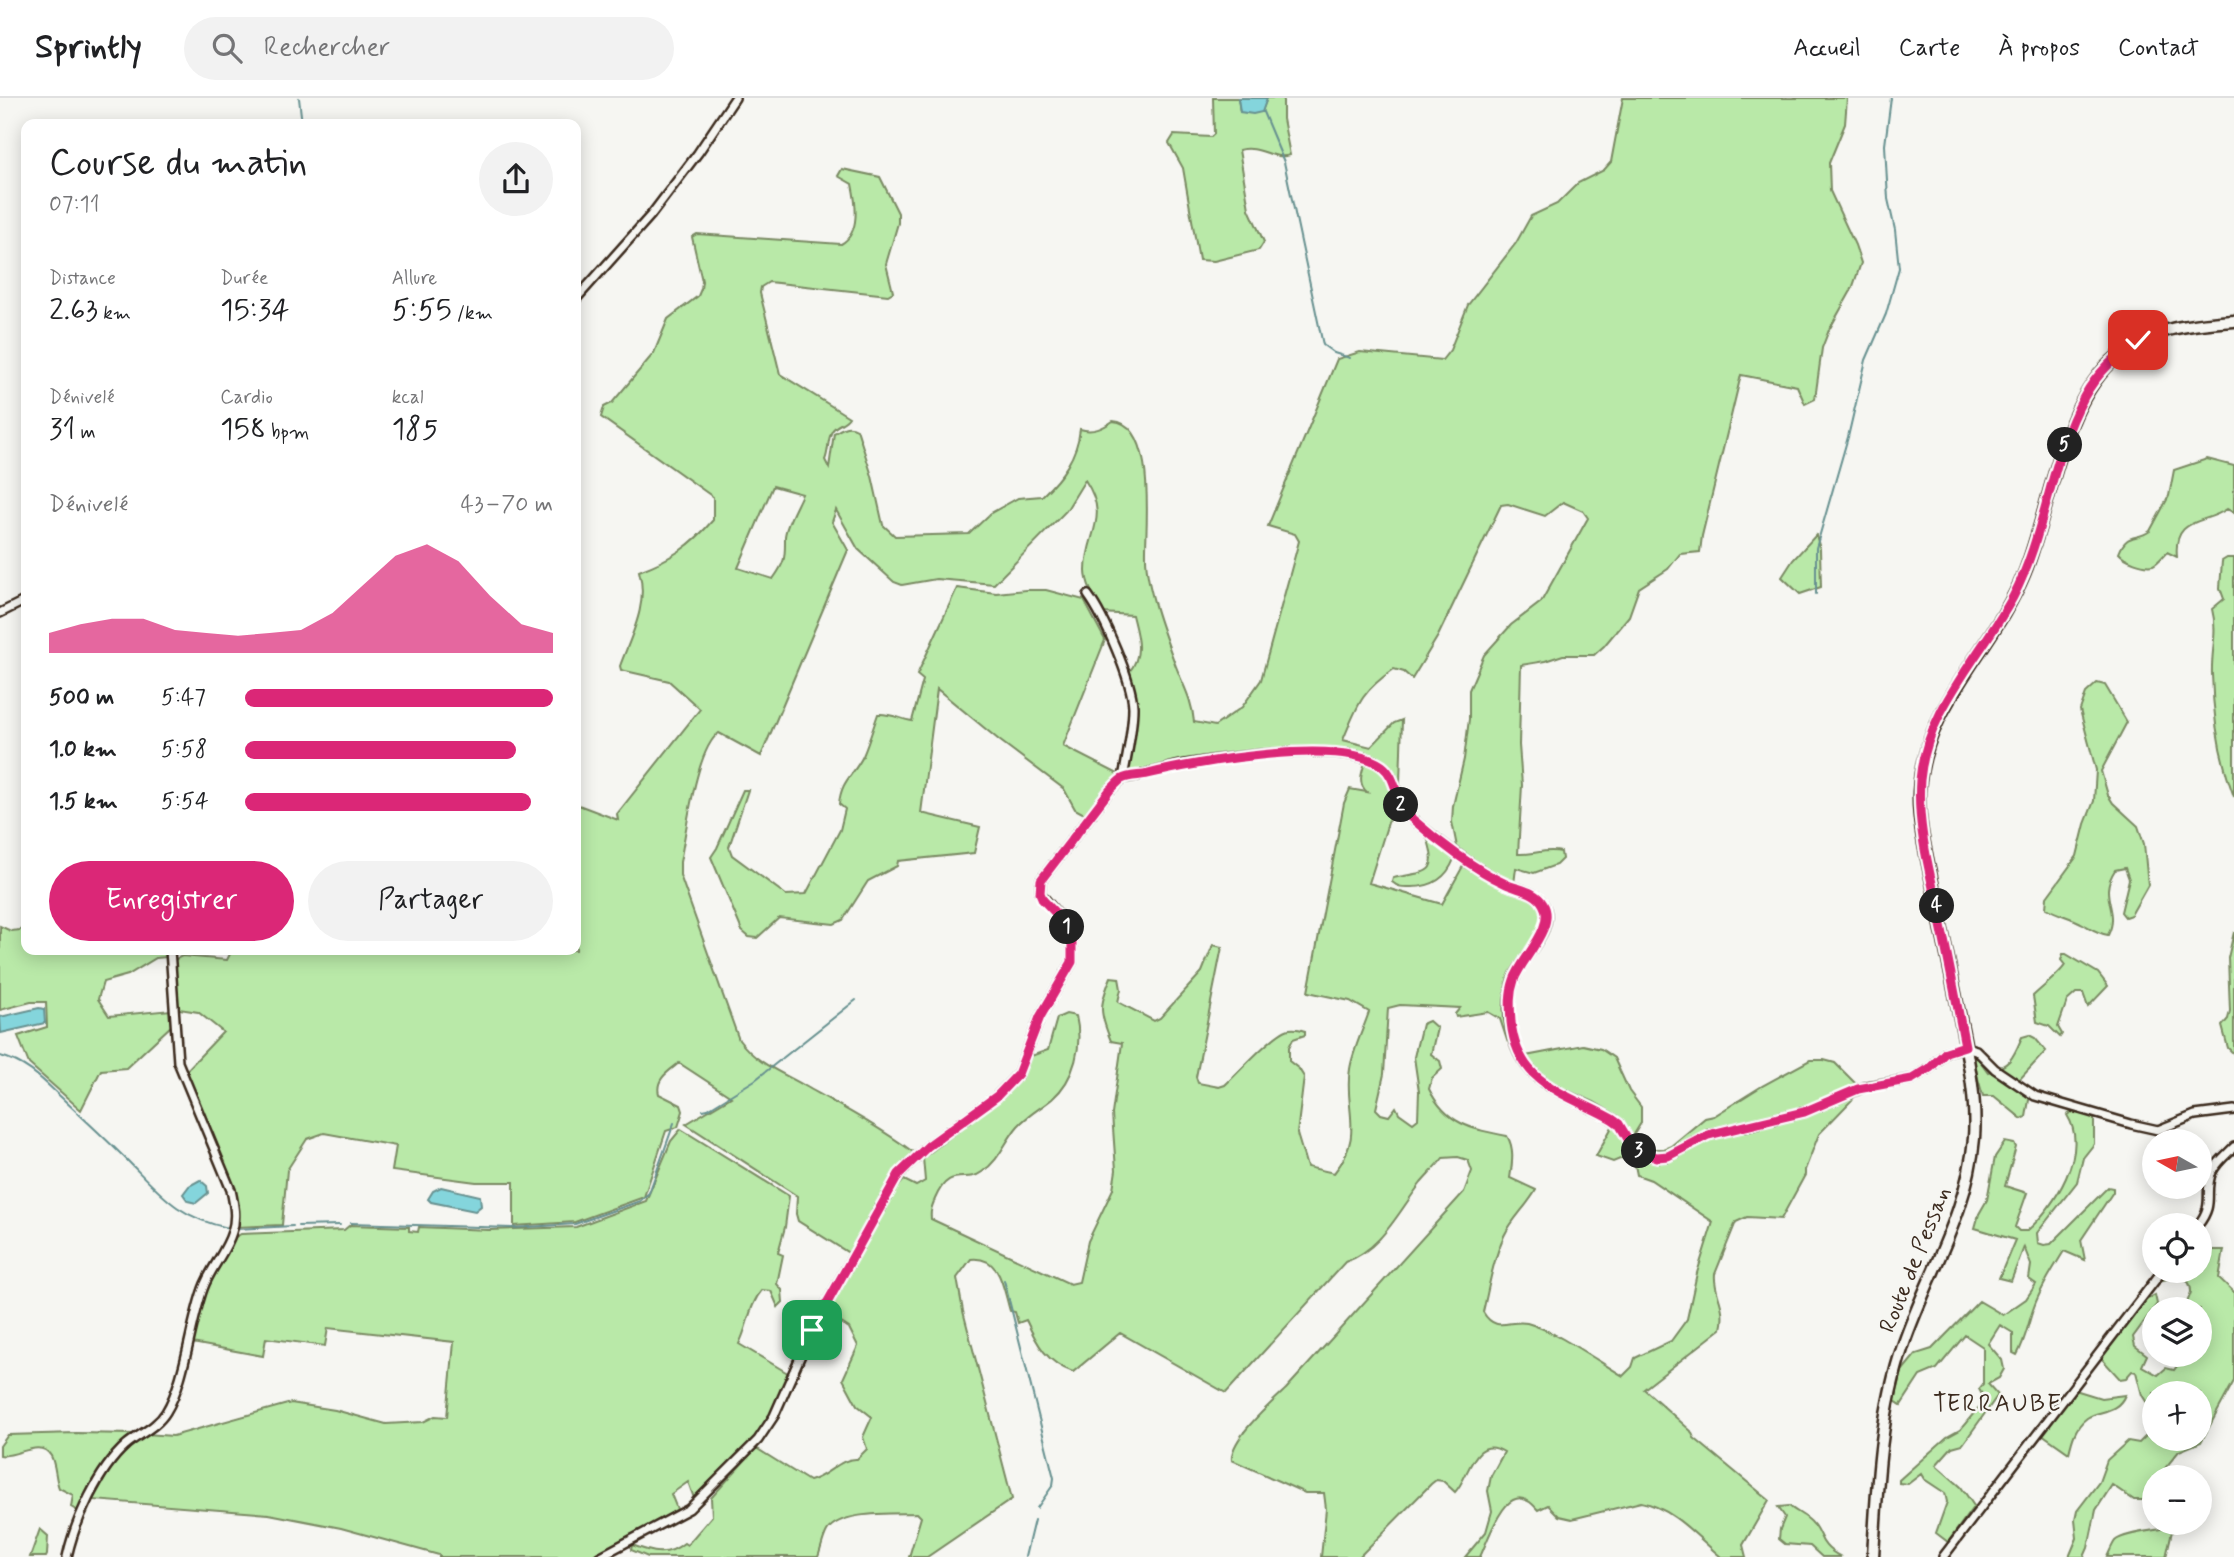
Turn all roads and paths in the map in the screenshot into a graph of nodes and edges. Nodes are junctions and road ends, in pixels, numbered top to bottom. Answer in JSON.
{"nodes":[{"id":1,"x":735,"y":98,"type":"edge"},
{"id":2,"x":581,"y":293,"type":"edge"},
{"id":3,"x":2234,"y":321,"type":"edge"},
{"id":4,"x":1088,"y":595,"type":"dead end"},
{"id":5,"x":21,"y":602,"type":"edge"},
{"id":6,"x":0,"y":613,"type":"edge"},
{"id":7,"x":1123,"y":778,"type":"junction"},
{"id":8,"x":170,"y":955,"type":"edge"},
{"id":9,"x":1965,"y":1046,"type":"junction"},
{"id":10,"x":2234,"y":1110,"type":"edge"},
{"id":11,"x":2234,"y":1147,"type":"edge"},
{"id":12,"x":2206,"y":1213,"type":"edge"},
{"id":13,"x":2153,"y":1283,"type":"edge"},
{"id":14,"x":67,"y":1557,"type":"edge"},
{"id":15,"x":599,"y":1557,"type":"edge"},
{"id":16,"x":1873,"y":1557,"type":"edge"},
{"id":17,"x":1943,"y":1557,"type":"edge"}],
"edges":[{"from":1,"to":2,"type":"street"},
{"from":3,"to":9,"type":"main road","name":"Route de Pessan"},
{"from":4,"to":7,"type":"street"},
{"from":5,"to":6,"type":"street"},
{"from":7,"to":9,"type":"street"},
{"from":7,"to":15,"type":"street"},
{"from":8,"to":14,"type":"street"},
{"from":9,"to":10,"type":"street"},
{"from":9,"to":16,"type":"main road","name":"Route de Pessan"},
{"from":11,"to":12,"type":"street"},
{"from":13,"to":17,"type":"street"}]}
